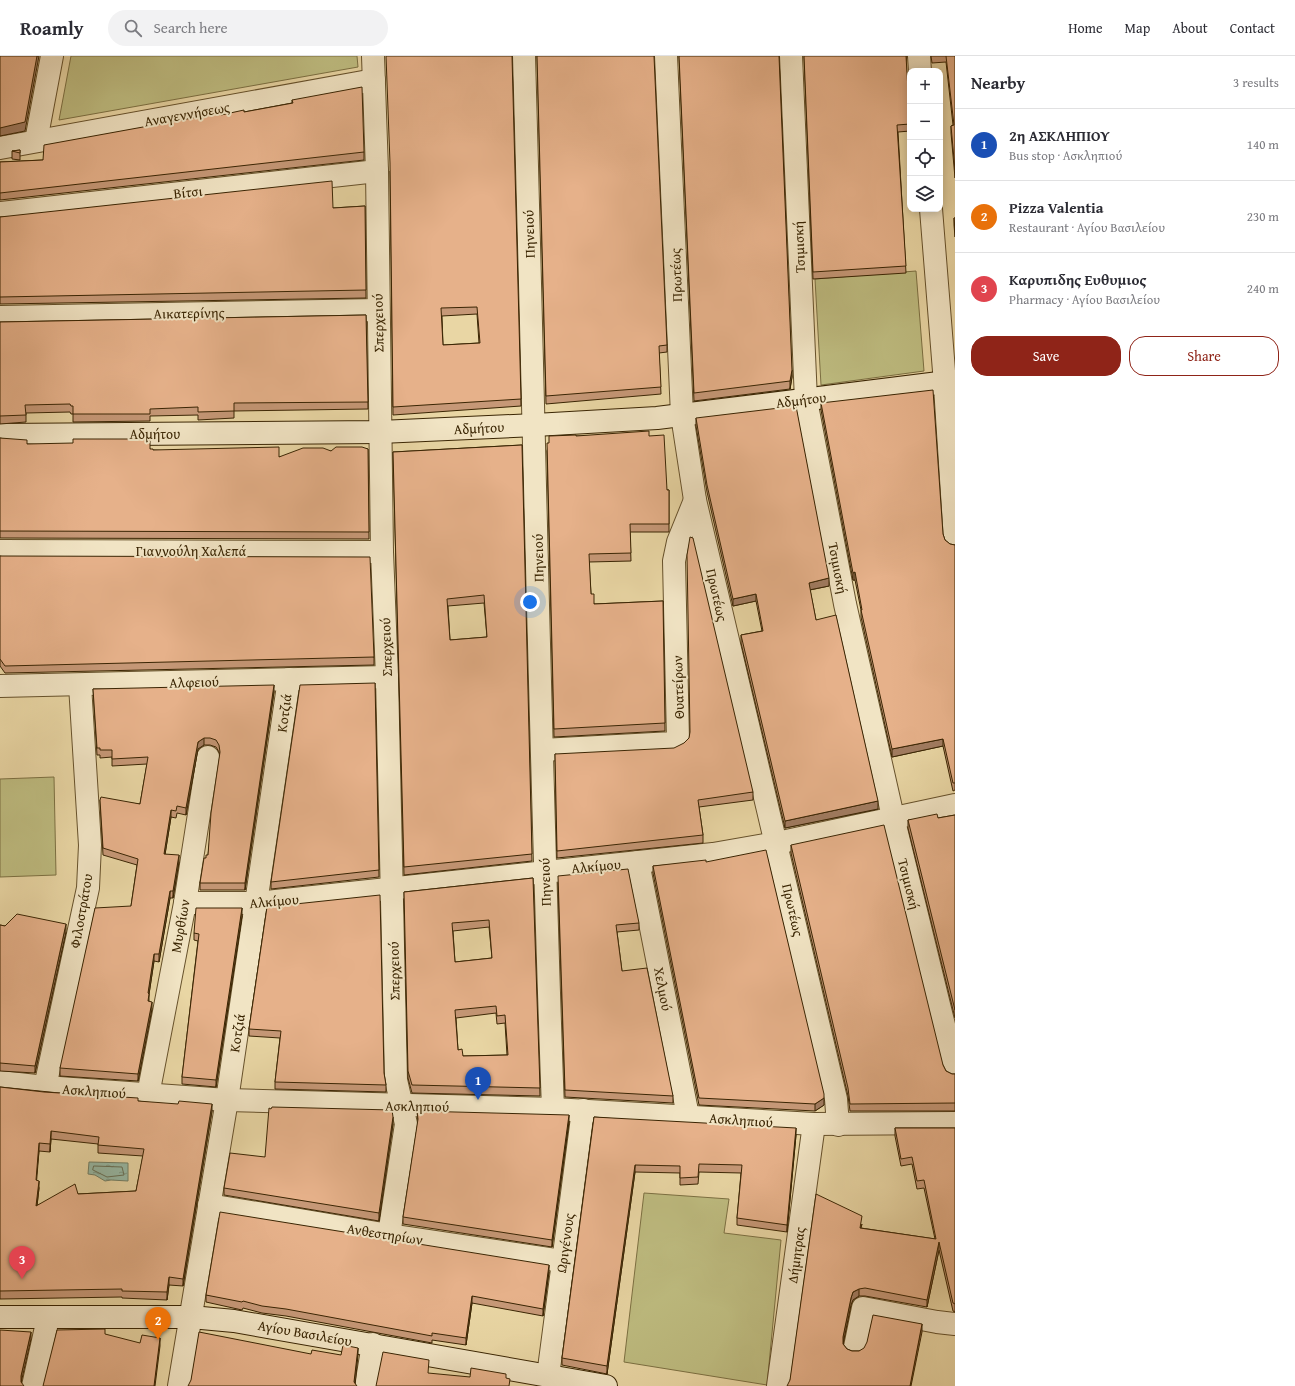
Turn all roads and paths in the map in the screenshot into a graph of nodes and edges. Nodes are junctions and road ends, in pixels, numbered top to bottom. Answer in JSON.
{"nodes":[{"id":1,"x":52,"y":56,"type":"edge"},
{"id":2,"x":373,"y":56,"type":"edge"},
{"id":3,"x":524,"y":56,"type":"edge"},
{"id":4,"x":666,"y":56,"type":"edge"},
{"id":5,"x":791,"y":56,"type":"edge"},
{"id":6,"x":919,"y":56,"type":"edge"},
{"id":7,"x":920,"y":68,"type":"edge"},
{"id":8,"x":374,"y":80,"type":"junction"},
{"id":9,"x":36,"y":141,"type":"junction"},
{"id":10,"x":0,"y":148,"type":"edge"},
{"id":11,"x":377,"y":171,"type":"junction"},
{"id":12,"x":931,"y":212,"type":"edge"},
{"id":13,"x":0,"y":213,"type":"edge"},
{"id":14,"x":378,"y":310,"type":"junction"},
{"id":15,"x":0,"y":317,"type":"edge"},
{"id":16,"x":950,"y":382,"type":"edge"},
{"id":17,"x":806,"y":400,"type":"junction"},
{"id":18,"x":682,"y":415,"type":"junction"},
{"id":19,"x":535,"y":425,"type":"junction"},
{"id":20,"x":380,"y":432,"type":"junction"},
{"id":21,"x":0,"y":435,"type":"edge"},
{"id":22,"x":695,"y":500,"type":"junction"},
{"id":23,"x":955,"y":540,"type":"edge"},
{"id":24,"x":0,"y":551,"type":"edge"},
{"id":25,"x":382,"y":552,"type":"junction"},
{"id":26,"x":387,"y":677,"type":"junction"},
{"id":27,"x":289,"y":679,"type":"junction"},
{"id":28,"x":80,"y":685,"type":"junction"},
{"id":29,"x":0,"y":686,"type":"edge"},
{"id":30,"x":542,"y":750,"type":"junction"},
{"id":31,"x":208,"y":757,"type":"dead end"},
{"id":32,"x":955,"y":805,"type":"edge"},
{"id":33,"x":893,"y":817,"type":"junction"},
{"id":34,"x":777,"y":843,"type":"junction"},
{"id":35,"x":638,"y":862,"type":"junction"},
{"id":36,"x":544,"y":871,"type":"junction"},
{"id":37,"x":392,"y":888,"type":"junction"},
{"id":38,"x":185,"y":903,"type":"junction"},
{"id":39,"x":257,"y":904,"type":"junction"},
{"id":40,"x":955,"y":1070,"type":"edge"},
{"id":41,"x":0,"y":1082,"type":"edge"},
{"id":42,"x":45,"y":1087,"type":"junction"},
{"id":43,"x":148,"y":1095,"type":"junction"},
{"id":44,"x":227,"y":1100,"type":"junction"},
{"id":45,"x":403,"y":1106,"type":"junction"},
{"id":46,"x":553,"y":1108,"type":"junction"},
{"id":47,"x":583,"y":1110,"type":"junction"},
{"id":48,"x":688,"y":1116,"type":"junction"},
{"id":49,"x":955,"y":1123,"type":"edge"},
{"id":50,"x":814,"y":1124,"type":"junction"},
{"id":51,"x":838,"y":1125,"type":"junction"},
{"id":52,"x":209,"y":1205,"type":"junction"},
{"id":53,"x":389,"y":1236,"type":"junction"},
{"id":54,"x":562,"y":1261,"type":"junction"},
{"id":55,"x":0,"y":1317,"type":"edge"},
{"id":56,"x":191,"y":1317,"type":"junction"},
{"id":57,"x":48,"y":1318,"type":"junction"},
{"id":58,"x":955,"y":1324,"type":"edge"},
{"id":59,"x":372,"y":1344,"type":"junction"},
{"id":60,"x":854,"y":1347,"type":"dead end"},
{"id":61,"x":548,"y":1376,"type":"junction"},
{"id":62,"x":33,"y":1386,"type":"edge"},
{"id":63,"x":178,"y":1386,"type":"edge"},
{"id":64,"x":366,"y":1386,"type":"edge"},
{"id":65,"x":606,"y":1386,"type":"edge"},
{"id":66,"x":778,"y":1386,"type":"edge"}],
"edges":[{"from":1,"to":9,"type":"street"},
{"from":2,"to":8,"type":"street","name":"Σπερχειού"},
{"from":3,"to":19,"type":"street","name":"Πηνειού"},
{"from":4,"to":18,"type":"street","name":"Πρωτέως"},
{"from":5,"to":17,"type":"street","name":"Τσιμισκή"},
{"from":6,"to":7,"type":"street"},
{"from":8,"to":9,"type":"street","name":"Αναγεννήσεως"},
{"from":8,"to":11,"type":"street","name":"Σπερχειού"},
{"from":9,"to":10,"type":"street","name":"Αναγεννήσεως"},
{"from":11,"to":13,"type":"street","name":"Βίτσι"},
{"from":11,"to":14,"type":"street","name":"Σπερχειού"},
{"from":12,"to":16,"type":"street"},
{"from":14,"to":15,"type":"street","name":"Αικατερίνης"},
{"from":14,"to":20,"type":"street","name":"Σπερχειού"},
{"from":16,"to":17,"type":"street","name":"Αδμήτου"},
{"from":16,"to":23,"type":"street"},
{"from":17,"to":18,"type":"street","name":"Αδμήτου"},
{"from":17,"to":33,"type":"street","name":"Τσιμισκή"},
{"from":18,"to":19,"type":"street","name":"Αδμήτου"},
{"from":18,"to":22,"type":"street","name":"Πρωτέως"},
{"from":19,"to":20,"type":"street","name":"Αδμήτου"},
{"from":19,"to":30,"type":"street","name":"Πηνειού"},
{"from":20,"to":21,"type":"street","name":"Αδμήτου"},
{"from":20,"to":25,"type":"street","name":"Σπερχειού"},
{"from":22,"to":30,"type":"street","name":"Θυατείρων"},
{"from":22,"to":34,"type":"street","name":"Πρωτέως"},
{"from":24,"to":25,"type":"street","name":"Γιαννούλη Χαλεπά"},
{"from":25,"to":26,"type":"street","name":"Σπερχειού"},
{"from":26,"to":27,"type":"street","name":"Αλφειού"},
{"from":26,"to":37,"type":"street","name":"Σπερχειού"},
{"from":27,"to":28,"type":"street","name":"Αλφειού"},
{"from":27,"to":39,"type":"street","name":"Κοτζιά"},
{"from":28,"to":29,"type":"street","name":"Αλφειού"},
{"from":28,"to":42,"type":"street","name":"Φιλοστράτου"},
{"from":30,"to":36,"type":"street","name":"Πηνειού"},
{"from":31,"to":38,"type":"street","name":"Μυρθίων"},
{"from":32,"to":33,"type":"street","name":"Αλκίμου"},
{"from":33,"to":34,"type":"street","name":"Αλκίμου"},
{"from":33,"to":40,"type":"street","name":"Τσιμισκή"},
{"from":34,"to":35,"type":"street","name":"Αλκίμου"},
{"from":34,"to":51,"type":"street","name":"Πρωτέως"},
{"from":35,"to":36,"type":"street","name":"Αλκίμου"},
{"from":35,"to":48,"type":"street","name":"Χελμού"},
{"from":36,"to":37,"type":"street","name":"Αλκίμου"},
{"from":36,"to":46,"type":"street","name":"Πηνειού"},
{"from":37,"to":39,"type":"street","name":"Αλκίμου"},
{"from":37,"to":45,"type":"street","name":"Σπερχειού"},
{"from":38,"to":39,"type":"street","name":"Αλκίμου"},
{"from":38,"to":43,"type":"street","name":"Μυρθίων"},
{"from":39,"to":44,"type":"street","name":"Κοτζιά"},
{"from":41,"to":42,"type":"street","name":"Ασκληπιού"},
{"from":42,"to":43,"type":"street","name":"Ασκληπιού"},
{"from":43,"to":44,"type":"street","name":"Ασκληπιού"},
{"from":44,"to":45,"type":"street","name":"Ασκληπιού"},
{"from":44,"to":52,"type":"street","name":"Κοτζιά"},
{"from":45,"to":46,"type":"street","name":"Ασκληπιού"},
{"from":45,"to":53,"type":"street","name":"Σπερχειού"},
{"from":46,"to":47,"type":"street","name":"Ασκληπιού"},
{"from":47,"to":48,"type":"street","name":"Ασκληπιού"},
{"from":47,"to":54,"type":"street","name":"Ωριγένους"},
{"from":48,"to":50,"type":"street","name":"Ασκληπιού"},
{"from":49,"to":51,"type":"street","name":"Ασκληπιού"},
{"from":50,"to":51,"type":"street","name":"Ασκληπιού"},
{"from":50,"to":66,"type":"street","name":"Δήμητρας"},
{"from":52,"to":53,"type":"street","name":"Ανθεστηρίων"},
{"from":52,"to":56,"type":"street","name":"Κοτζιά"},
{"from":53,"to":54,"type":"street","name":"Ανθεστηρίων"},
{"from":54,"to":61,"type":"street","name":"Ωριγένους"},
{"from":55,"to":57,"type":"street","name":"Αγίου Βασιλείου"},
{"from":56,"to":57,"type":"street","name":"Αγίου Βασιλείου"},
{"from":56,"to":59,"type":"street","name":"Αγίου Βασιλείου"},
{"from":56,"to":63,"type":"street","name":"Κοτζιά"},
{"from":57,"to":62,"type":"street"},
{"from":58,"to":60,"type":"street"},
{"from":59,"to":61,"type":"street","name":"Αγίου Βασιλείου"},
{"from":59,"to":64,"type":"street"},
{"from":61,"to":65,"type":"street","name":"Αγίου Βασιλείου"}]}
